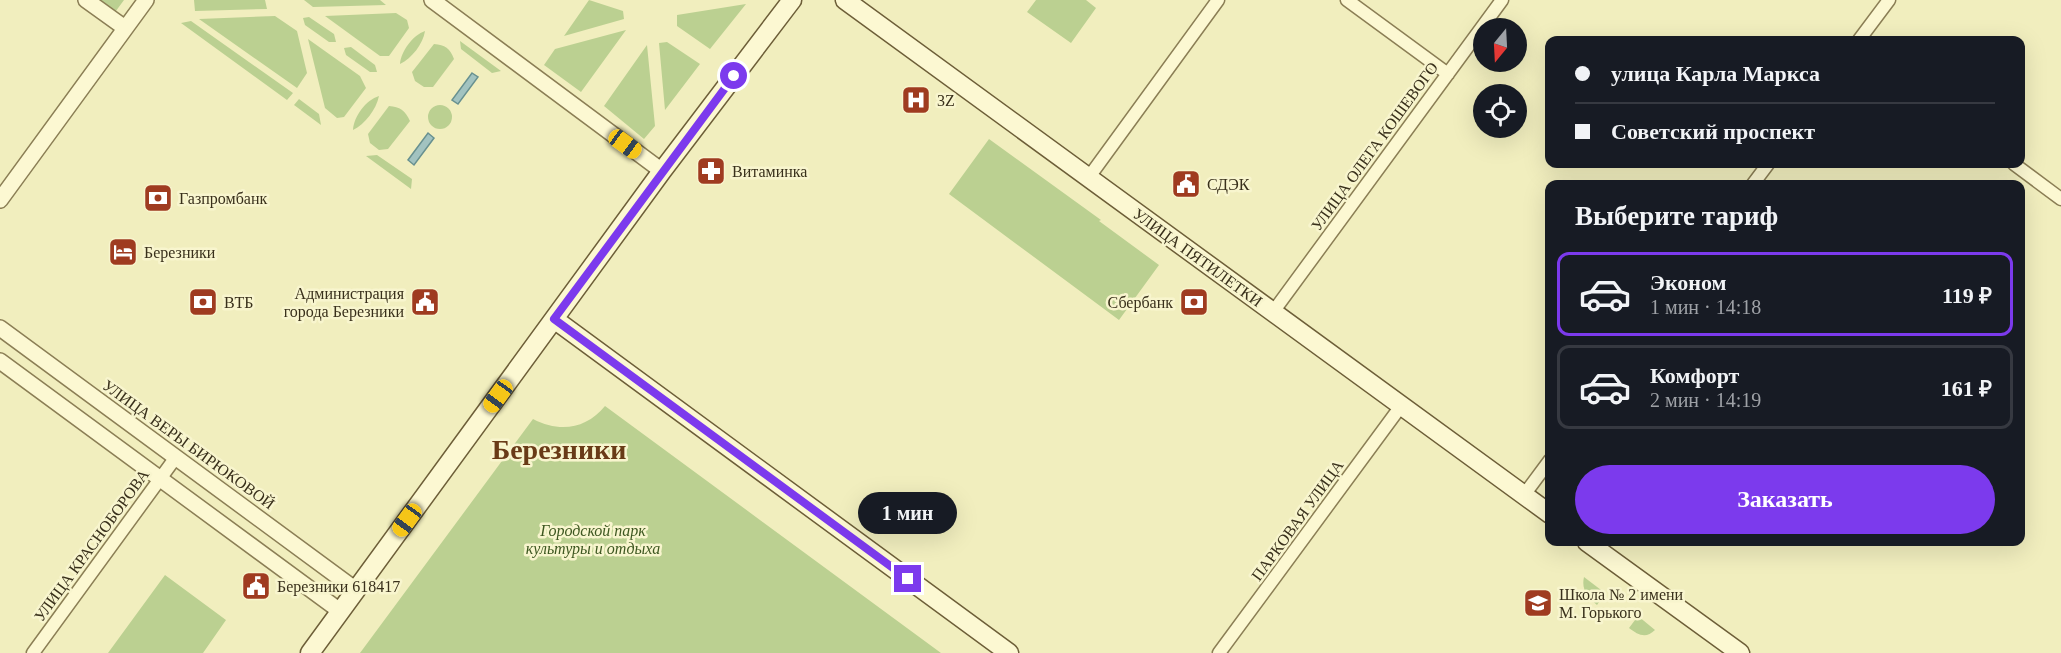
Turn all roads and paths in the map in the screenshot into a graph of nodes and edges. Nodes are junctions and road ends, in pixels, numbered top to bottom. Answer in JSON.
{"nodes":[{"id":1,"x":86,"y":0,"type":"edge"},
{"id":2,"x":146,"y":0,"type":"edge"},
{"id":3,"x":432,"y":0,"type":"edge"},
{"id":4,"x":792,"y":0,"type":"edge"},
{"id":5,"x":845,"y":0,"type":"edge"},
{"id":6,"x":1218,"y":0,"type":"edge"},
{"id":7,"x":1347,"y":0,"type":"edge"},
{"id":8,"x":1502,"y":0,"type":"edge"},
{"id":9,"x":1889,"y":0,"type":"edge"},
{"id":10,"x":125,"y":28,"type":"junction"},
{"id":11,"x":1862,"y":36,"type":"edge"},
{"id":12,"x":1448,"y":74,"type":"junction"},
{"id":13,"x":2020,"y":168,"type":"edge"},
{"id":14,"x":662,"y":171,"type":"junction"},
{"id":15,"x":1089,"y":177,"type":"junction"},
{"id":16,"x":2061,"y":198,"type":"edge"},
{"id":17,"x":0,"y":200,"type":"edge"},
{"id":18,"x":1273,"y":312,"type":"junction"},
{"id":19,"x":554,"y":319,"type":"junction"},
{"id":20,"x":0,"y":328,"type":"edge"},
{"id":21,"x":0,"y":361,"type":"edge"},
{"id":22,"x":1401,"y":406,"type":"junction"},
{"id":23,"x":176,"y":457,"type":"junction"},
{"id":24,"x":1545,"y":467,"type":"edge"},
{"id":25,"x":160,"y":479,"type":"junction"},
{"id":26,"x":1524,"y":495,"type":"junction"},
{"id":27,"x":1545,"y":510,"type":"edge"},
{"id":28,"x":1593,"y":546,"type":"edge"},
{"id":29,"x":356,"y":590,"type":"junction"},
{"id":30,"x":340,"y":611,"type":"junction"},
{"id":31,"x":33,"y":653,"type":"edge"},
{"id":32,"x":310,"y":653,"type":"edge"},
{"id":33,"x":1009,"y":653,"type":"edge"},
{"id":34,"x":1220,"y":653,"type":"edge"},
{"id":35,"x":1740,"y":653,"type":"edge"}],
"edges":[{"from":1,"to":10,"type":"street"},
{"from":2,"to":10,"type":"street"},
{"from":3,"to":14,"type":"street"},
{"from":4,"to":14,"type":"main road"},
{"from":5,"to":15,"type":"main road","name":"УЛИЦА ПЯТИЛЕТКИ"},
{"from":6,"to":15,"type":"street"},
{"from":7,"to":12,"type":"street"},
{"from":8,"to":12,"type":"street","name":"УЛИЦА ОЛЕГА КОШЕВОГО"},
{"from":9,"to":11,"type":"street"},
{"from":10,"to":17,"type":"street"},
{"from":12,"to":18,"type":"street","name":"УЛИЦА ОЛЕГА КОШЕВОГО"},
{"from":13,"to":16,"type":"street"},
{"from":14,"to":19,"type":"main road"},
{"from":15,"to":18,"type":"main road","name":"УЛИЦА ПЯТИЛЕТКИ"},
{"from":18,"to":22,"type":"main road","name":"УЛИЦА ПЯТИЛЕТКИ"},
{"from":19,"to":29,"type":"main road"},
{"from":19,"to":33,"type":"main road"},
{"from":20,"to":23,"type":"street","name":"УЛИЦА ВЕРЫ БИРЮКОВОЙ"},
{"from":21,"to":25,"type":"street"},
{"from":22,"to":26,"type":"main road","name":"УЛИЦА ПЯТИЛЕТКИ"},
{"from":22,"to":34,"type":"street","name":"ПАРКОВАЯ УЛИЦА"},
{"from":23,"to":25,"type":"street","name":"УЛИЦА КРАСНОБОРОВА"},
{"from":23,"to":29,"type":"street","name":"УЛИЦА ВЕРЫ БИРЮКОВОЙ"},
{"from":24,"to":26,"type":"street"},
{"from":25,"to":30,"type":"street"},
{"from":25,"to":31,"type":"street","name":"УЛИЦА КРАСНОБОРОВА"},
{"from":26,"to":27,"type":"main road","name":"УЛИЦА ПЯТИЛЕТКИ"},
{"from":28,"to":35,"type":"main road"},
{"from":29,"to":30,"type":"main road"},
{"from":30,"to":32,"type":"main road"}]}
